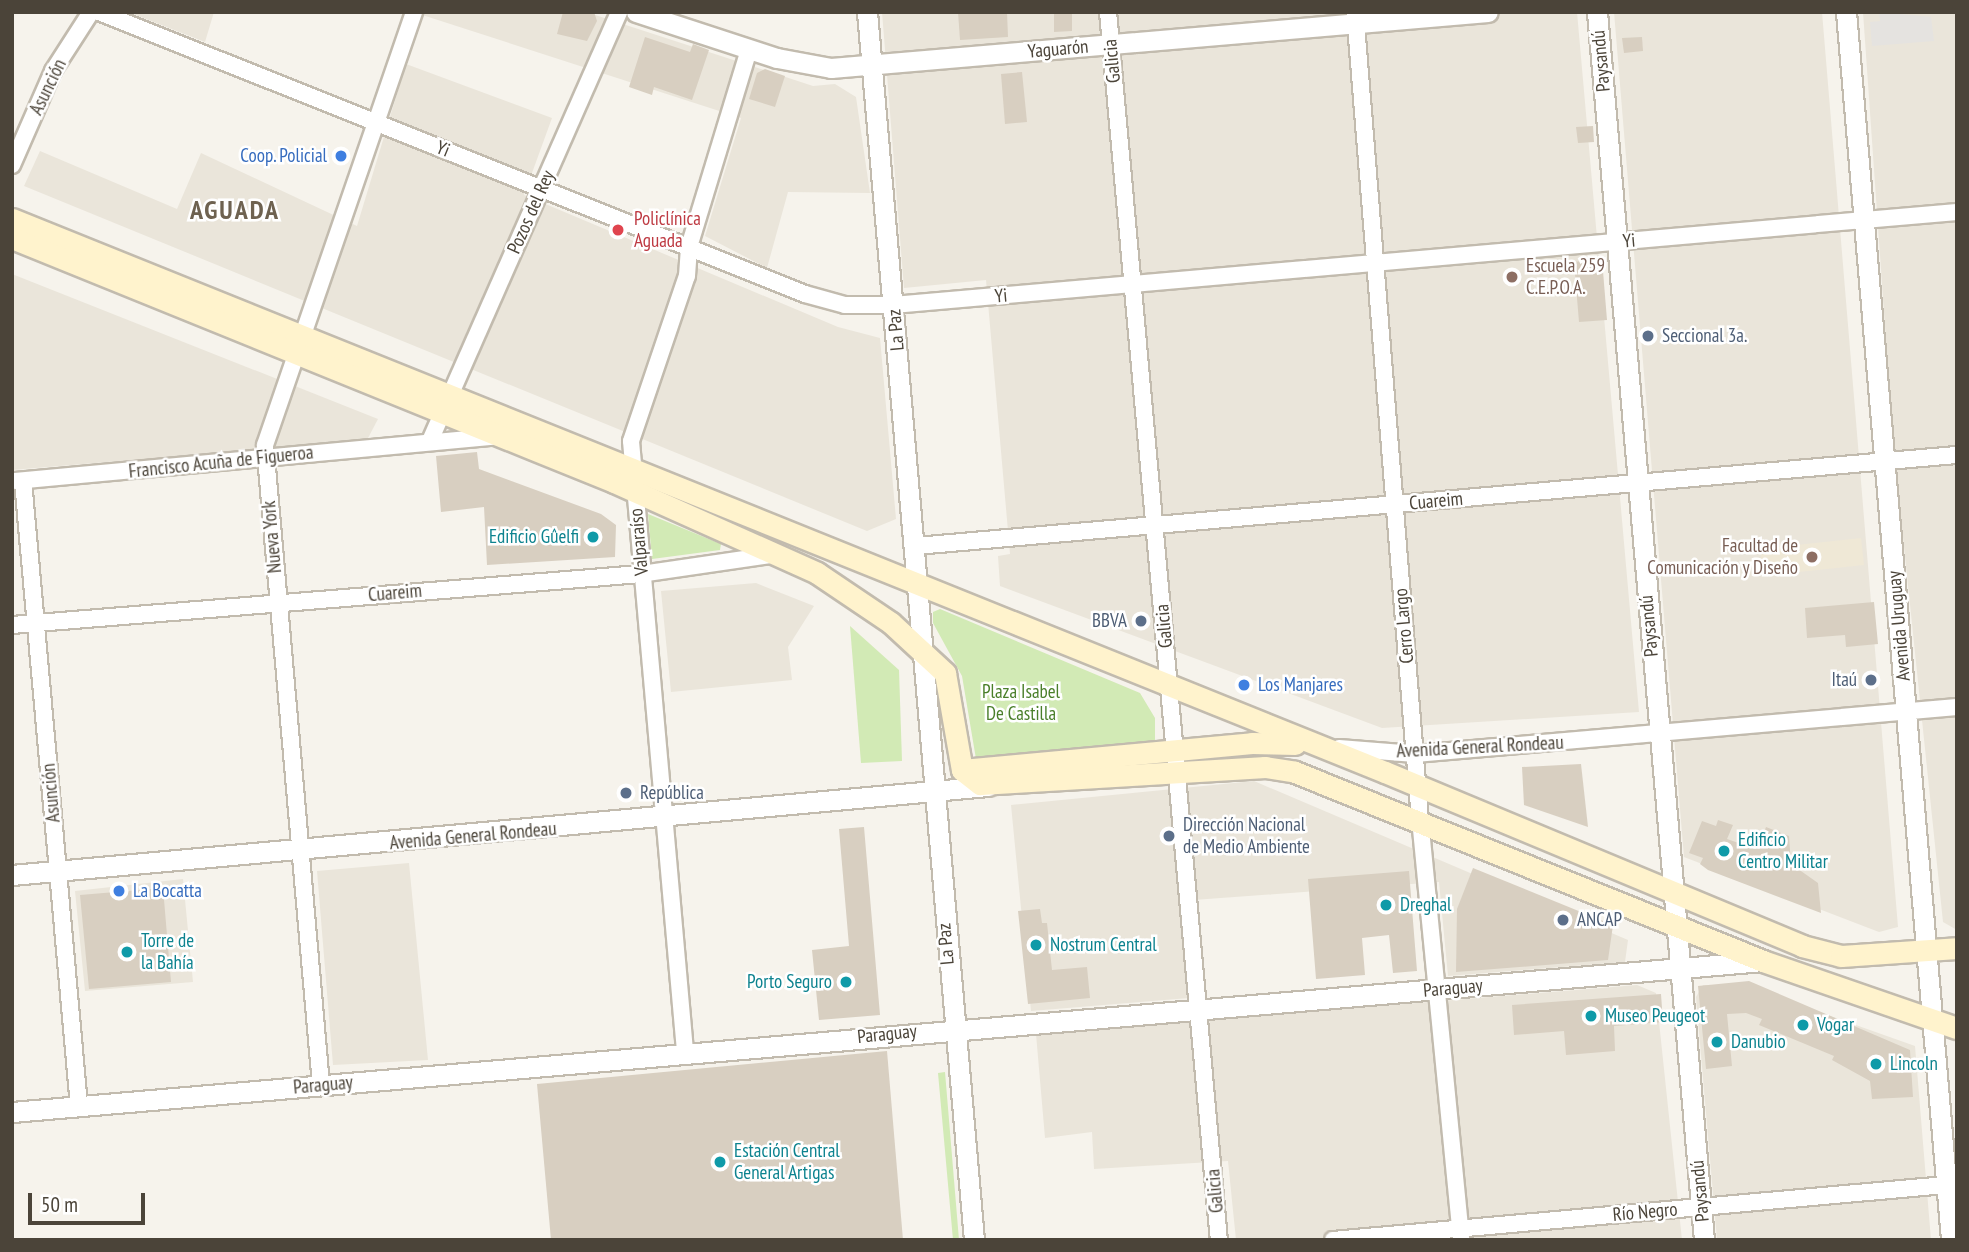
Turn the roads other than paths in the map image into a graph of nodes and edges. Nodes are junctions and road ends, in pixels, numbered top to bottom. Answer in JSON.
{"nodes":[{"id":1,"x":91,"y":12,"type":"edge"},
{"id":2,"x":99,"y":12,"type":"edge"},
{"id":3,"x":414,"y":12,"type":"edge"},
{"id":4,"x":619,"y":12,"type":"edge"},
{"id":5,"x":636,"y":12,"type":"edge"},
{"id":6,"x":867,"y":12,"type":"edge"},
{"id":7,"x":1108,"y":12,"type":"edge"},
{"id":8,"x":1488,"y":12,"type":"edge"},
{"id":9,"x":1597,"y":12,"type":"edge"},
{"id":10,"x":1846,"y":12,"type":"edge"},
{"id":11,"x":1356,"y":18,"type":"edge"},
{"id":12,"x":1110,"y":45,"type":"junction"},
{"id":13,"x":749,"y":50,"type":"junction"},
{"id":14,"x":872,"y":65,"type":"junction"},
{"id":15,"x":378,"y":122,"type":"junction"},
{"id":16,"x":12,"y":165,"type":"edge"},
{"id":17,"x":541,"y":189,"type":"junction"},
{"id":18,"x":1957,"y":212,"type":"edge"},
{"id":19,"x":12,"y":219,"type":"edge"},
{"id":20,"x":1864,"y":220,"type":"junction"},
{"id":21,"x":12,"y":238,"type":"edge"},
{"id":22,"x":1618,"y":243,"type":"junction"},
{"id":23,"x":689,"y":247,"type":"junction"},
{"id":24,"x":1374,"y":263,"type":"junction"},
{"id":25,"x":1134,"y":284,"type":"junction"},
{"id":26,"x":893,"y":305,"type":"junction"},
{"id":27,"x":299,"y":345,"type":"junction"},
{"id":28,"x":446,"y":404,"type":"junction"},
{"id":29,"x":502,"y":436,"type":"junction"},
{"id":30,"x":430,"y":441,"type":"junction"},
{"id":31,"x":1957,"y":455,"type":"edge"},
{"id":32,"x":266,"y":458,"type":"junction"},
{"id":33,"x":1884,"y":461,"type":"junction"},
{"id":34,"x":18,"y":481,"type":"edge"},
{"id":35,"x":634,"y":482,"type":"junction"},
{"id":36,"x":1636,"y":484,"type":"junction"},
{"id":37,"x":1393,"y":504,"type":"junction"},
{"id":38,"x":1155,"y":526,"type":"junction"},
{"id":39,"x":916,"y":546,"type":"junction"},
{"id":40,"x":778,"y":554,"type":"junction"},
{"id":41,"x":641,"y":573,"type":"junction"},
{"id":42,"x":918,"y":583,"type":"junction"},
{"id":43,"x":277,"y":603,"type":"junction"},
{"id":44,"x":37,"y":623,"type":"junction"},
{"id":45,"x":12,"y":625,"type":"edge"},
{"id":46,"x":922,"y":648,"type":"junction"},
{"id":47,"x":1170,"y":689,"type":"junction"},
{"id":48,"x":1957,"y":706,"type":"edge"},
{"id":49,"x":1906,"y":710,"type":"junction"},
{"id":50,"x":1660,"y":734,"type":"junction"},
{"id":51,"x":1313,"y":746,"type":"junction"},
{"id":52,"x":1175,"y":749,"type":"junction"},
{"id":53,"x":1415,"y":754,"type":"junction"},
{"id":54,"x":962,"y":770,"type":"junction"},
{"id":55,"x":1178,"y":772,"type":"junction"},
{"id":56,"x":988,"y":786,"type":"junction"},
{"id":57,"x":1418,"y":786,"type":"junction"},
{"id":58,"x":933,"y":791,"type":"junction"},
{"id":59,"x":664,"y":819,"type":"junction"},
{"id":60,"x":1420,"y":820,"type":"junction"},
{"id":61,"x":299,"y":851,"type":"junction"},
{"id":62,"x":58,"y":871,"type":"junction"},
{"id":63,"x":12,"y":875,"type":"edge"},
{"id":64,"x":1673,"y":894,"type":"junction"},
{"id":65,"x":1676,"y":925,"type":"junction"},
{"id":66,"x":1957,"y":948,"type":"edge"},
{"id":67,"x":1927,"y":951,"type":"junction"},
{"id":68,"x":1763,"y":961,"type":"junction"},
{"id":69,"x":1680,"y":969,"type":"junction"},
{"id":70,"x":1436,"y":989,"type":"junction"},
{"id":71,"x":1199,"y":1008,"type":"junction"},
{"id":72,"x":1933,"y":1019,"type":"junction"},
{"id":73,"x":953,"y":1027,"type":"junction"},
{"id":74,"x":1957,"y":1028,"type":"edge"},
{"id":75,"x":685,"y":1051,"type":"junction"},
{"id":76,"x":321,"y":1085,"type":"junction"},
{"id":77,"x":79,"y":1106,"type":"junction"},
{"id":78,"x":12,"y":1112,"type":"edge"},
{"id":79,"x":1952,"y":1184,"type":"edge"},
{"id":80,"x":1701,"y":1207,"type":"junction"},
{"id":81,"x":1460,"y":1234,"type":"edge"},
{"id":82,"x":974,"y":1240,"type":"edge"},
{"id":83,"x":1219,"y":1240,"type":"edge"},
{"id":84,"x":1333,"y":1240,"type":"edge"},
{"id":85,"x":1704,"y":1240,"type":"edge"},
{"id":86,"x":1951,"y":1240,"type":"edge"}],
"edges":[{"from":1,"to":16,"type":"street","name":"Asunción"},
{"from":2,"to":15,"type":"street","name":"Yi"},
{"from":3,"to":15,"type":"street","name":"Nueva York"},
{"from":4,"to":17,"type":"street","name":"Pozos del Rey"},
{"from":5,"to":13,"type":"street","name":"Yaguarón"},
{"from":6,"to":14,"type":"street","name":"La Paz"},
{"from":7,"to":12,"type":"street","name":"Galicia"},
{"from":8,"to":11,"type":"street","name":"Yaguarón"},
{"from":9,"to":22,"type":"street","name":"Paysandú"},
{"from":10,"to":20,"type":"street","name":"Avenida Uruguay"},
{"from":11,"to":12,"type":"street","name":"Yaguarón"},
{"from":11,"to":24,"type":"street","name":"Cerro Largo"},
{"from":12,"to":14,"type":"street","name":"Yaguarón"},
{"from":12,"to":25,"type":"street","name":"Galicia"},
{"from":13,"to":14,"type":"street","name":"Yaguarón"},
{"from":13,"to":23,"type":"street","name":"Valparaíso"},
{"from":14,"to":26,"type":"street","name":"La Paz"},
{"from":15,"to":17,"type":"street","name":"Yi"},
{"from":15,"to":27,"type":"street","name":"Nueva York"},
{"from":17,"to":23,"type":"street","name":"Yi"},
{"from":17,"to":28,"type":"street","name":"Pozos del Rey"},
{"from":18,"to":20,"type":"street","name":"Yi"},
{"from":19,"to":27,"type":"main road"},
{"from":20,"to":22,"type":"street","name":"Yi"},
{"from":20,"to":33,"type":"street","name":"Avenida Uruguay"},
{"from":21,"to":27,"type":"main road"},
{"from":22,"to":24,"type":"street","name":"Yi"},
{"from":22,"to":36,"type":"street","name":"Paysandú"},
{"from":23,"to":26,"type":"street","name":"Yi"},
{"from":23,"to":35,"type":"street","name":"Valparaíso"},
{"from":24,"to":25,"type":"street","name":"Yi"},
{"from":24,"to":37,"type":"street","name":"Cerro Largo"},
{"from":25,"to":26,"type":"street","name":"Yi"},
{"from":25,"to":38,"type":"street","name":"Galicia"},
{"from":26,"to":39,"type":"street","name":"La Paz"},
{"from":27,"to":28,"type":"main road"},
{"from":27,"to":32,"type":"street","name":"Nueva York"},
{"from":28,"to":29,"type":"main road"},
{"from":28,"to":30,"type":"street"},
{"from":28,"to":35,"type":"main road"},
{"from":29,"to":30,"type":"street","name":"Francisco Acuña de Figueroa"},
{"from":29,"to":35,"type":"main road"},
{"from":30,"to":32,"type":"street","name":"Francisco Acuña de Figueroa"},
{"from":31,"to":33,"type":"street","name":"Cuareim"},
{"from":32,"to":34,"type":"street","name":"Francisco Acuña de Figueroa"},
{"from":32,"to":43,"type":"street","name":"Nueva York"},
{"from":33,"to":36,"type":"street","name":"Cuareim"},
{"from":33,"to":49,"type":"street","name":"Avenida Uruguay"},
{"from":34,"to":44,"type":"street","name":"Asunción"},
{"from":35,"to":40,"type":"main road"},
{"from":35,"to":41,"type":"street","name":"Valparaíso"},
{"from":35,"to":42,"type":"main road"},
{"from":36,"to":37,"type":"street","name":"Cuareim"},
{"from":36,"to":50,"type":"street","name":"Paysandú"},
{"from":37,"to":38,"type":"street","name":"Cuareim"},
{"from":37,"to":53,"type":"street","name":"Cerro Largo"},
{"from":38,"to":39,"type":"street","name":"Cuareim"},
{"from":38,"to":47,"type":"street","name":"Galicia"},
{"from":39,"to":42,"type":"street","name":"La Paz"},
{"from":40,"to":41,"type":"street","name":"Cuareim"},
{"from":40,"to":46,"type":"main road"},
{"from":41,"to":43,"type":"street","name":"Cuareim"},
{"from":41,"to":59,"type":"street","name":"Valparaíso"},
{"from":42,"to":46,"type":"street","name":"La Paz"},
{"from":42,"to":47,"type":"main road"},
{"from":43,"to":44,"type":"street","name":"Cuareim"},
{"from":43,"to":61,"type":"street","name":"Nueva York"},
{"from":44,"to":45,"type":"street","name":"Cuareim"},
{"from":44,"to":62,"type":"street","name":"Asunción"},
{"from":46,"to":54,"type":"main road"},
{"from":46,"to":58,"type":"street","name":"La Paz"},
{"from":47,"to":51,"type":"main road"},
{"from":47,"to":52,"type":"street","name":"Galicia"},
{"from":48,"to":49,"type":"street","name":"Avenida General Rondeau"},
{"from":49,"to":50,"type":"street","name":"Avenida General Rondeau"},
{"from":49,"to":67,"type":"street","name":"Avenida Uruguay"},
{"from":50,"to":53,"type":"street","name":"Avenida General Rondeau"},
{"from":50,"to":64,"type":"street","name":"Paysandú"},
{"from":51,"to":52,"type":"main road","name":"Avenida General Rondeau"},
{"from":51,"to":53,"type":"street","name":"Avenida General Rondeau"},
{"from":51,"to":57,"type":"main road"},
{"from":52,"to":54,"type":"main road","name":"Avenida General Rondeau"},
{"from":52,"to":55,"type":"street","name":"Galicia"},
{"from":53,"to":57,"type":"street","name":"Cerro Largo"},
{"from":54,"to":56,"type":"main road"},
{"from":54,"to":58,"type":"street","name":"Avenida General Rondeau"},
{"from":55,"to":56,"type":"main road","name":"Avenida General Rondeau"},
{"from":55,"to":60,"type":"main road","name":"Avenida General Rondeau"},
{"from":55,"to":71,"type":"street","name":"Galicia"},
{"from":56,"to":58,"type":"street","name":"Avenida General Rondeau"},
{"from":57,"to":60,"type":"street","name":"Cerro Largo"},
{"from":57,"to":64,"type":"main road"},
{"from":58,"to":59,"type":"street","name":"Avenida General Rondeau"},
{"from":58,"to":73,"type":"street","name":"La Paz"},
{"from":59,"to":61,"type":"street","name":"Avenida General Rondeau"},
{"from":59,"to":75,"type":"street","name":"Valparaíso"},
{"from":60,"to":65,"type":"main road","name":"Avenida General Rondeau"},
{"from":60,"to":70,"type":"street","name":"Cerro Largo"},
{"from":61,"to":62,"type":"street","name":"Avenida General Rondeau"},
{"from":61,"to":76,"type":"street","name":"Nueva York"},
{"from":62,"to":63,"type":"street","name":"Avenida General Rondeau"},
{"from":62,"to":77,"type":"street","name":"Asunción"},
{"from":64,"to":65,"type":"street","name":"Paysandú"},
{"from":64,"to":67,"type":"main road"},
{"from":65,"to":68,"type":"main road","name":"Avenida General Rondeau"},
{"from":65,"to":69,"type":"street","name":"Paysandú"},
{"from":66,"to":67,"type":"main road"},
{"from":67,"to":72,"type":"street","name":"Avenida Uruguay"},
{"from":68,"to":69,"type":"street","name":"Paraguay"},
{"from":68,"to":72,"type":"main road","name":"Avenida General Rondeau"},
{"from":69,"to":70,"type":"street","name":"Paraguay"},
{"from":69,"to":80,"type":"street","name":"Paysandú"},
{"from":70,"to":71,"type":"street","name":"Paraguay"},
{"from":70,"to":81,"type":"street","name":"Cerro Largo"},
{"from":71,"to":73,"type":"street","name":"Paraguay"},
{"from":71,"to":83,"type":"street","name":"Galicia"},
{"from":72,"to":74,"type":"main road","name":"Avenida General Rondeau"},
{"from":72,"to":79,"type":"street","name":"Avenida Uruguay"},
{"from":73,"to":75,"type":"street","name":"Paraguay"},
{"from":73,"to":82,"type":"street","name":"La Paz"},
{"from":75,"to":76,"type":"street","name":"Paraguay"},
{"from":76,"to":77,"type":"street","name":"Paraguay"},
{"from":77,"to":78,"type":"street","name":"Paraguay"},
{"from":79,"to":80,"type":"street","name":"Río Negro"},
{"from":79,"to":86,"type":"street","name":"Avenida Uruguay"},
{"from":80,"to":81,"type":"street","name":"Río Negro"},
{"from":80,"to":85,"type":"street","name":"Paysandú"},
{"from":81,"to":84,"type":"street","name":"Río Negro"}]}
